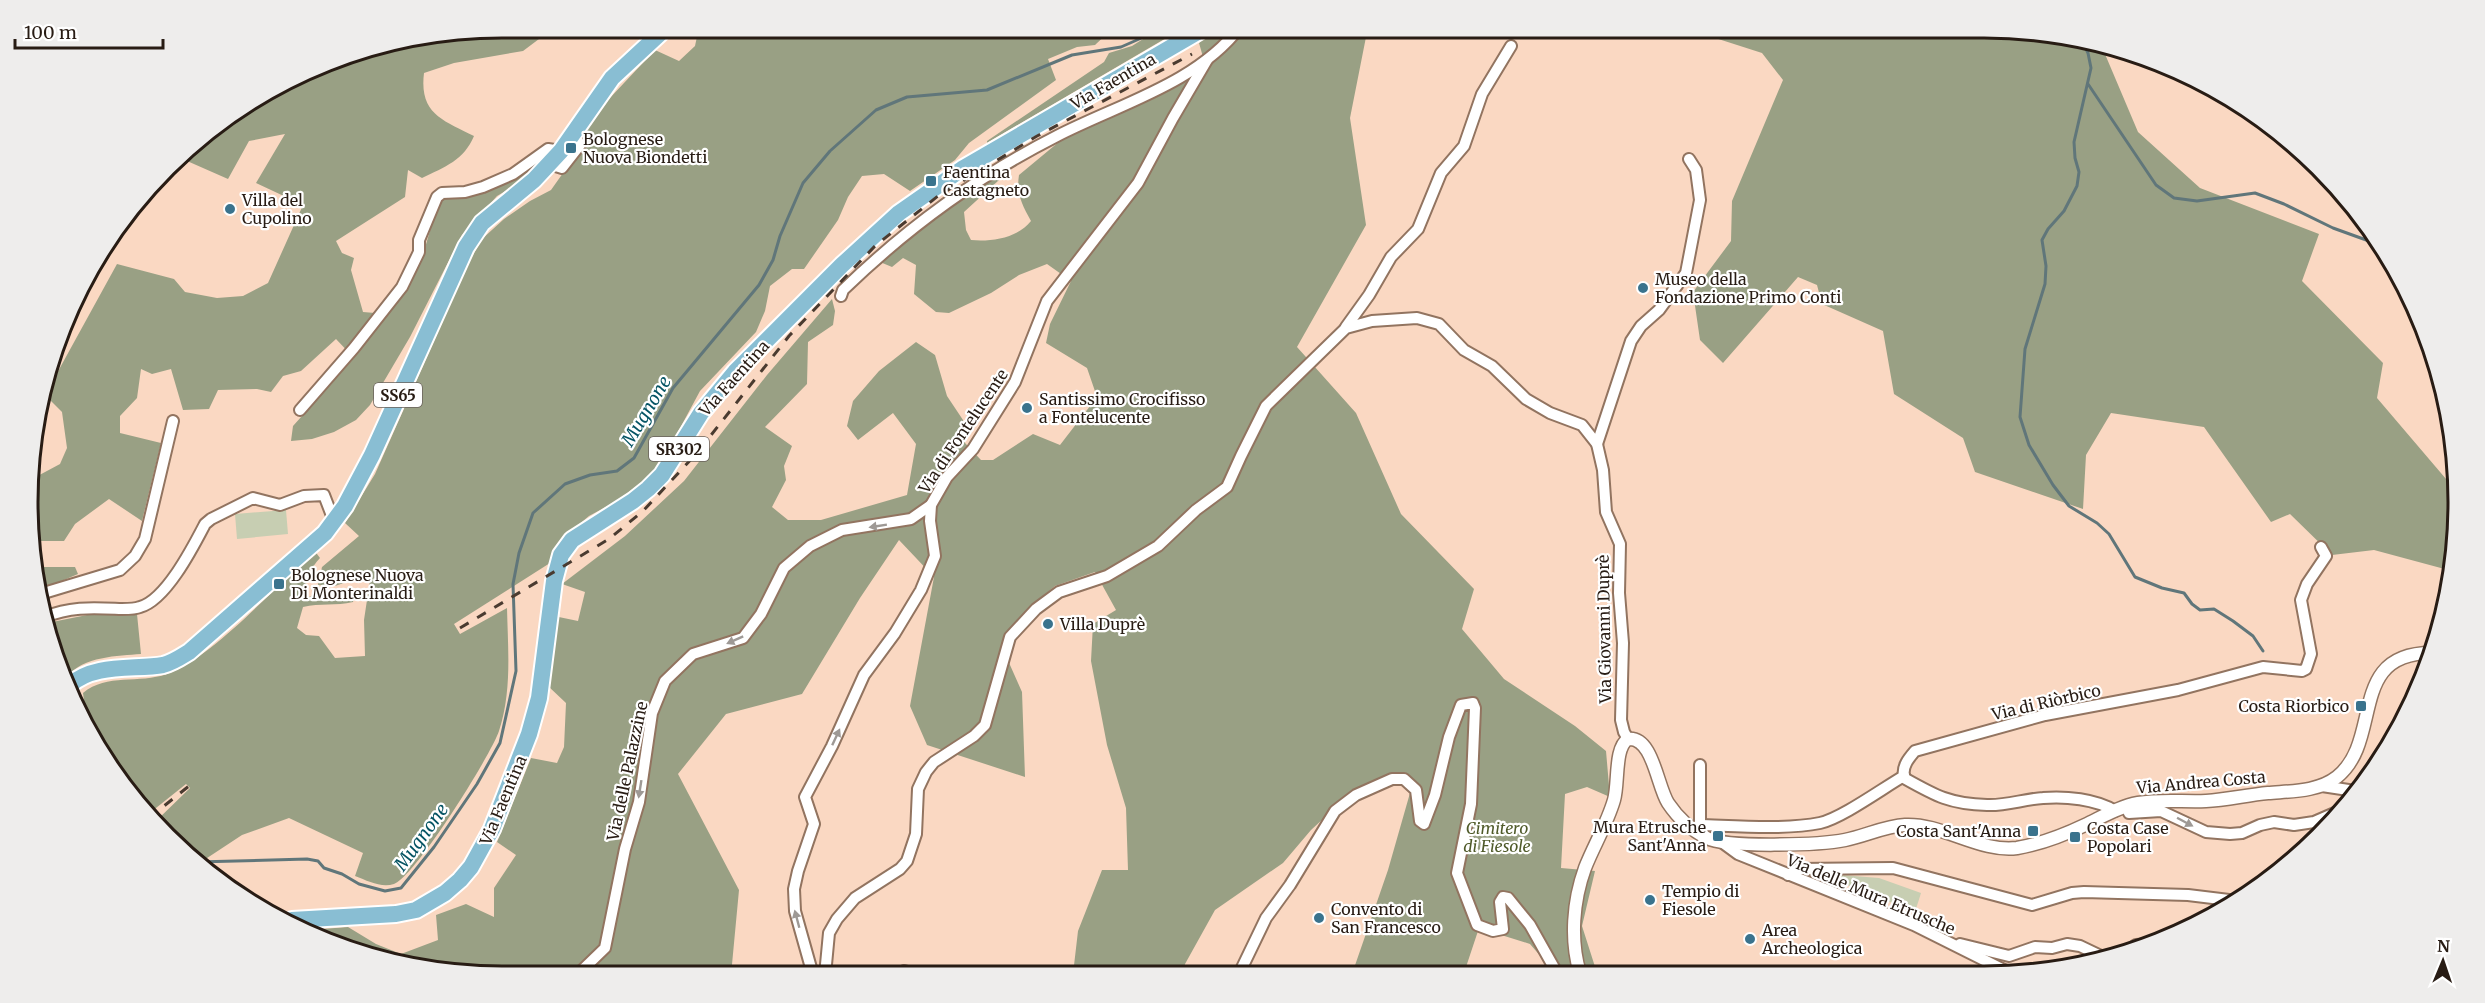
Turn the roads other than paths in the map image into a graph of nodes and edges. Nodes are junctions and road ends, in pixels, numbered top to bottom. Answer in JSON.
{"nodes":[{"id":1,"x":655,"y":38,"type":"edge"},
{"id":2,"x":1187,"y":38,"type":"edge"},
{"id":3,"x":1232,"y":38,"type":"edge"},
{"id":4,"x":1511,"y":46,"type":"dead end"},
{"id":5,"x":1207,"y":60,"type":"junction"},
{"id":6,"x":574,"y":133,"type":"junction"},
{"id":7,"x":561,"y":151,"type":"junction"},
{"id":8,"x":1689,"y":159,"type":"dead end"},
{"id":9,"x":549,"y":164,"type":"junction"},
{"id":10,"x":841,"y":296,"type":"dead end"},
{"id":11,"x":1346,"y":327,"type":"junction"},
{"id":12,"x":300,"y":411,"type":"dead end"},
{"id":13,"x":173,"y":421,"type":"dead end"},
{"id":14,"x":1597,"y":444,"type":"junction"},
{"id":15,"x":931,"y":505,"type":"junction"},
{"id":16,"x":334,"y":521,"type":"junction"},
{"id":17,"x":2323,"y":552,"type":"dead end"},
{"id":18,"x":46,"y":592,"type":"edge"},
{"id":19,"x":51,"y":614,"type":"edge"},
{"id":20,"x":2422,"y":654,"type":"edge"},
{"id":21,"x":74,"y":682,"type":"edge"},
{"id":22,"x":1628,"y":739,"type":"junction"},
{"id":23,"x":1700,"y":765,"type":"dead end"},
{"id":24,"x":1904,"y":776,"type":"junction"},
{"id":25,"x":2322,"y":786,"type":"junction"},
{"id":26,"x":2347,"y":790,"type":"edge"},
{"id":27,"x":2124,"y":810,"type":"junction"},
{"id":28,"x":2322,"y":819,"type":"edge"},
{"id":29,"x":1700,"y":830,"type":"junction"},
{"id":30,"x":1723,"y":843,"type":"junction"},
{"id":31,"x":1788,"y":875,"type":"junction"},
{"id":32,"x":2222,"y":899,"type":"edge"},
{"id":33,"x":300,"y":920,"type":"edge"},
{"id":34,"x":1948,"y":941,"type":"junction"},
{"id":35,"x":2093,"y":952,"type":"edge"},
{"id":36,"x":586,"y":966,"type":"edge"},
{"id":37,"x":810,"y":966,"type":"edge"},
{"id":38,"x":826,"y":966,"type":"edge"},
{"id":39,"x":1243,"y":966,"type":"edge"},
{"id":40,"x":1553,"y":966,"type":"edge"},
{"id":41,"x":1579,"y":966,"type":"edge"},
{"id":42,"x":1993,"y":966,"type":"edge"}],
"edges":[{"from":1,"to":6,"type":"main road","number":"SS65"},
{"from":2,"to":33,"type":"main road","name":"Via Faentina","number":"SR302"},
{"from":3,"to":5,"type":"street","name":"Via Faentina"},
{"from":4,"to":11,"type":"street"},
{"from":5,"to":10,"type":"street","name":"Via Faentina"},
{"from":5,"to":15,"type":"street","name":"Via di Fontelucente"},
{"from":6,"to":7,"type":"main road","number":"SS65"},
{"from":6,"to":9,"type":"street"},
{"from":7,"to":9,"type":"main road","number":"SS65"},
{"from":7,"to":12,"type":"street"},
{"from":8,"to":14,"type":"street"},
{"from":9,"to":16,"type":"main road","number":"SS65"},
{"from":11,"to":14,"type":"street"},
{"from":11,"to":38,"type":"street"},
{"from":13,"to":18,"type":"street"},
{"from":14,"to":22,"type":"street","name":"Via Giovanni Duprè"},
{"from":15,"to":36,"type":"street","name":"Via delle Palazzine","one_way":true},
{"from":37,"to":15,"type":"street","name":"Via di Fontelucente","one_way":true},
{"from":16,"to":19,"type":"street"},
{"from":16,"to":21,"type":"main road","number":"SS65"},
{"from":17,"to":24,"type":"street","name":"Via di Riòrbico"},
{"from":20,"to":25,"type":"street","name":"Via Andrea Costa"},
{"from":22,"to":29,"type":"street"},
{"from":22,"to":41,"type":"street"},
{"from":23,"to":29,"type":"street"},
{"from":24,"to":27,"type":"street"},
{"from":24,"to":29,"type":"street"},
{"from":25,"to":26,"type":"street"},
{"from":25,"to":27,"type":"street","name":"Via Andrea Costa"},
{"from":27,"to":28,"type":"street","one_way":true},
{"from":27,"to":30,"type":"street","name":"Via Andrea Costa"},
{"from":29,"to":30,"type":"street","name":"Via Andrea Costa"},
{"from":30,"to":31,"type":"street","name":"Via delle Mura Etrusche"},
{"from":31,"to":32,"type":"street"},
{"from":31,"to":34,"type":"street","name":"Via delle Mura Etrusche"},
{"from":34,"to":35,"type":"street"},
{"from":34,"to":42,"type":"street","name":"Via delle Mura Etrusche"},
{"from":39,"to":40,"type":"street"}]}
